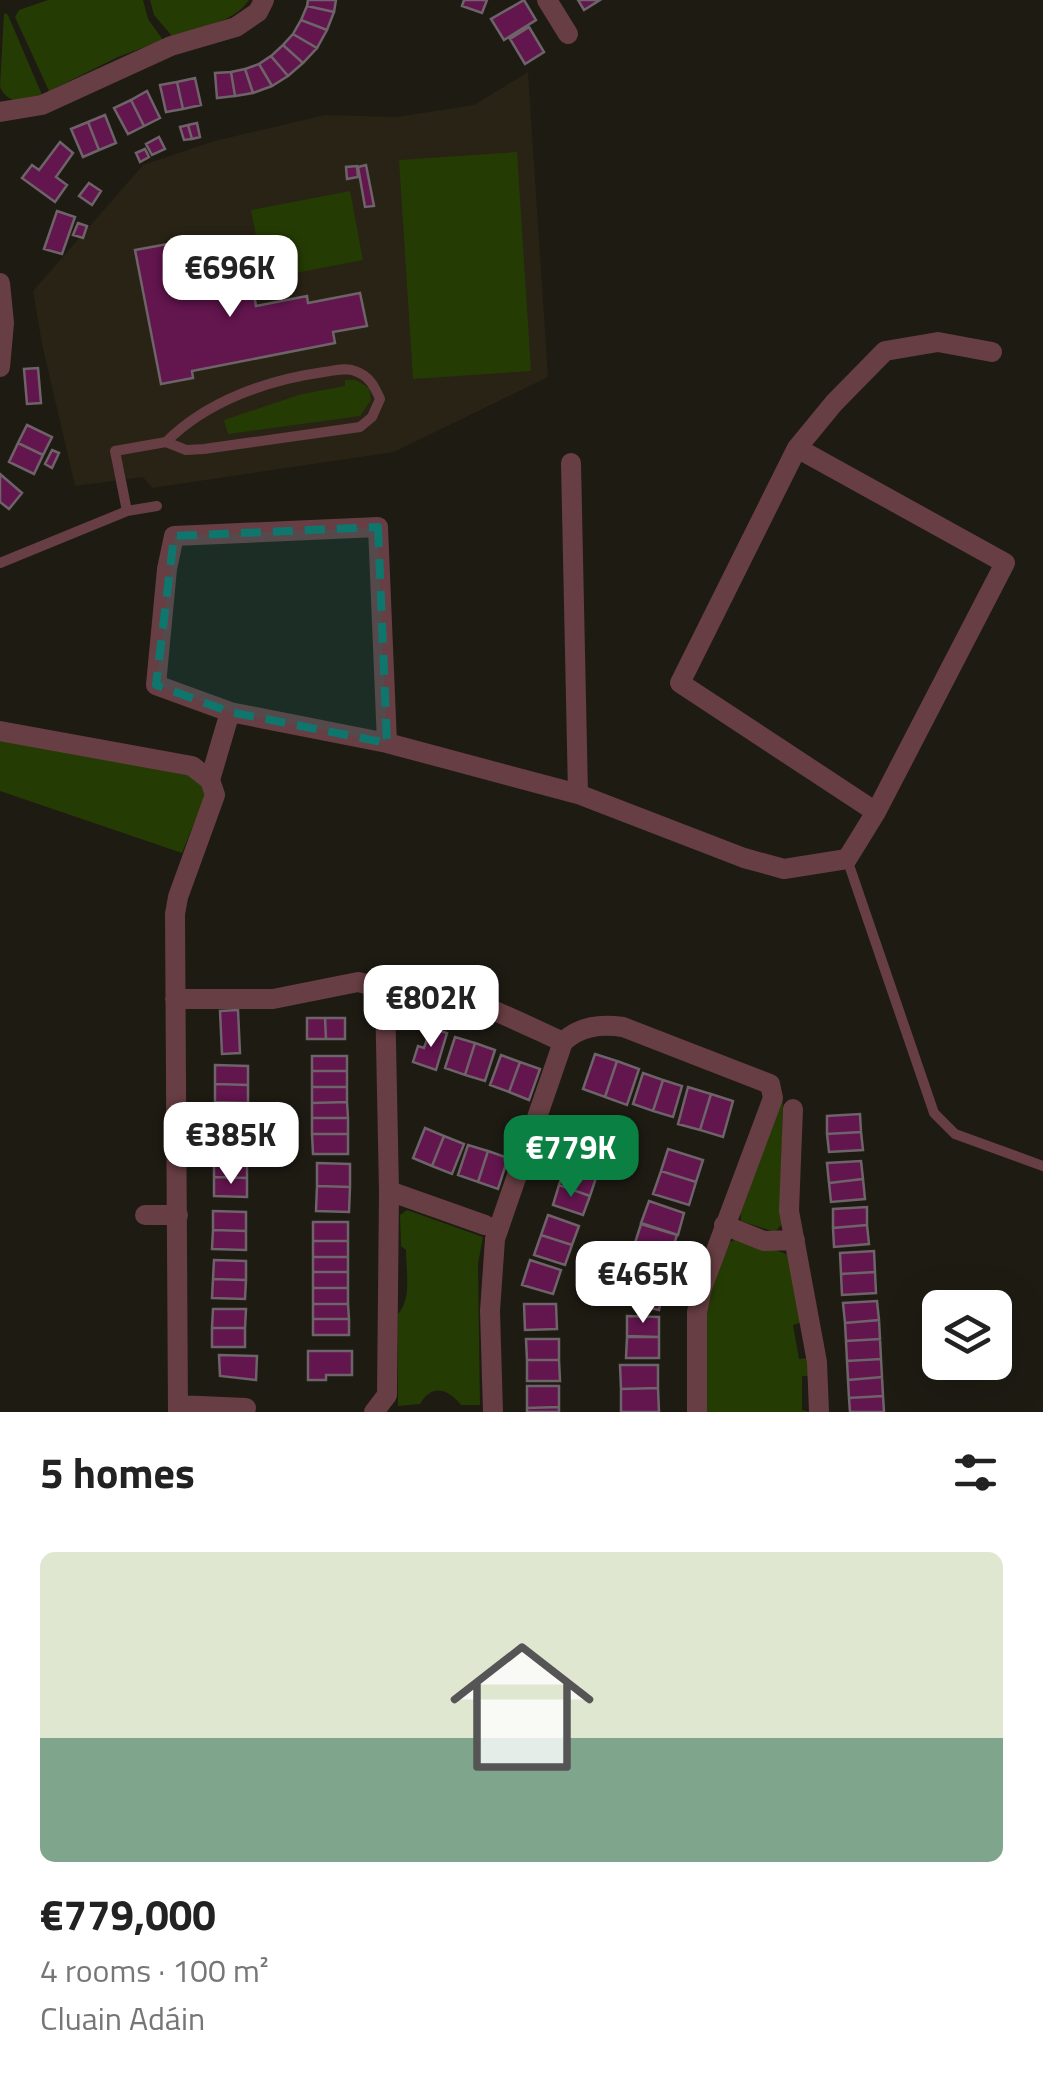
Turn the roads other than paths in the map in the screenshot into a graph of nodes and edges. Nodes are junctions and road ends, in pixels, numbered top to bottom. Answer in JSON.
{"nodes":[{"id":1,"x":264,"y":0,"type":"edge"},
{"id":2,"x":546,"y":0,"type":"edge"},
{"id":3,"x":568,"y":34,"type":"dead end"},
{"id":4,"x":0,"y":112,"type":"edge"},
{"id":5,"x":0,"y":283,"type":"edge"},
{"id":6,"x":992,"y":352,"type":"dead end"},
{"id":7,"x":0,"y":367,"type":"edge"},
{"id":8,"x":166,"y":442,"type":"junction"},
{"id":9,"x":797,"y":448,"type":"junction"},
{"id":10,"x":571,"y":463,"type":"dead end"},
{"id":11,"x":157,"y":506,"type":"dead end"},
{"id":12,"x":127,"y":510,"type":"junction"},
{"id":13,"x":0,"y":563,"type":"edge"},
{"id":14,"x":230,"y":712,"type":"junction"},
{"id":15,"x":0,"y":731,"type":"edge"},
{"id":16,"x":387,"y":742,"type":"junction"},
{"id":17,"x":210,"y":780,"type":"junction"},
{"id":18,"x":578,"y":794,"type":"junction"},
{"id":19,"x":876,"y":812,"type":"junction"},
{"id":20,"x":847,"y":859,"type":"junction"},
{"id":21,"x":386,"y":994,"type":"junction"},
{"id":22,"x":175,"y":999,"type":"junction"},
{"id":23,"x":563,"y":1042,"type":"junction"},
{"id":24,"x":794,"y":1109,"type":"dead end"},
{"id":25,"x":1043,"y":1166,"type":"edge"},
{"id":26,"x":389,"y":1191,"type":"junction"},
{"id":27,"x":178,"y":1214,"type":"junction"},
{"id":28,"x":145,"y":1215,"type":"dead end"},
{"id":29,"x":485,"y":1225,"type":"dead end"},
{"id":30,"x":724,"y":1225,"type":"junction"},
{"id":31,"x":795,"y":1240,"type":"junction"},
{"id":32,"x":246,"y":1408,"type":"dead end"},
{"id":33,"x":178,"y":1409,"type":"edge"},
{"id":34,"x":374,"y":1412,"type":"edge"},
{"id":35,"x":492,"y":1412,"type":"edge"},
{"id":36,"x":698,"y":1412,"type":"edge"},
{"id":37,"x":819,"y":1412,"type":"edge"}],
"edges":[{"from":1,"to":4,"type":"street"},
{"from":2,"to":3,"type":"street"},
{"from":5,"to":7,"type":"street"},
{"from":6,"to":9,"type":"street"},
{"from":8,"to":8,"type":"lane"},
{"from":8,"to":12,"type":"lane"},
{"from":9,"to":19,"type":"street"},
{"from":9,"to":19,"type":"street"},
{"from":10,"to":18,"type":"street"},
{"from":11,"to":12,"type":"lane"},
{"from":12,"to":13,"type":"lane"},
{"from":14,"to":16,"type":"street"},
{"from":14,"to":16,"type":"street"},
{"from":14,"to":17,"type":"street"},
{"from":15,"to":17,"type":"street"},
{"from":16,"to":18,"type":"street"},
{"from":17,"to":22,"type":"street"},
{"from":18,"to":20,"type":"street"},
{"from":19,"to":20,"type":"street"},
{"from":20,"to":25,"type":"lane"},
{"from":21,"to":22,"type":"street"},
{"from":21,"to":23,"type":"street"},
{"from":21,"to":26,"type":"street"},
{"from":22,"to":27,"type":"street"},
{"from":23,"to":30,"type":"street"},
{"from":23,"to":35,"type":"street"},
{"from":24,"to":31,"type":"street"},
{"from":26,"to":29,"type":"street"},
{"from":26,"to":34,"type":"street"},
{"from":27,"to":28,"type":"street"},
{"from":27,"to":33,"type":"street"},
{"from":30,"to":31,"type":"street"},
{"from":30,"to":36,"type":"street"},
{"from":31,"to":37,"type":"street"},
{"from":32,"to":33,"type":"street"}]}
